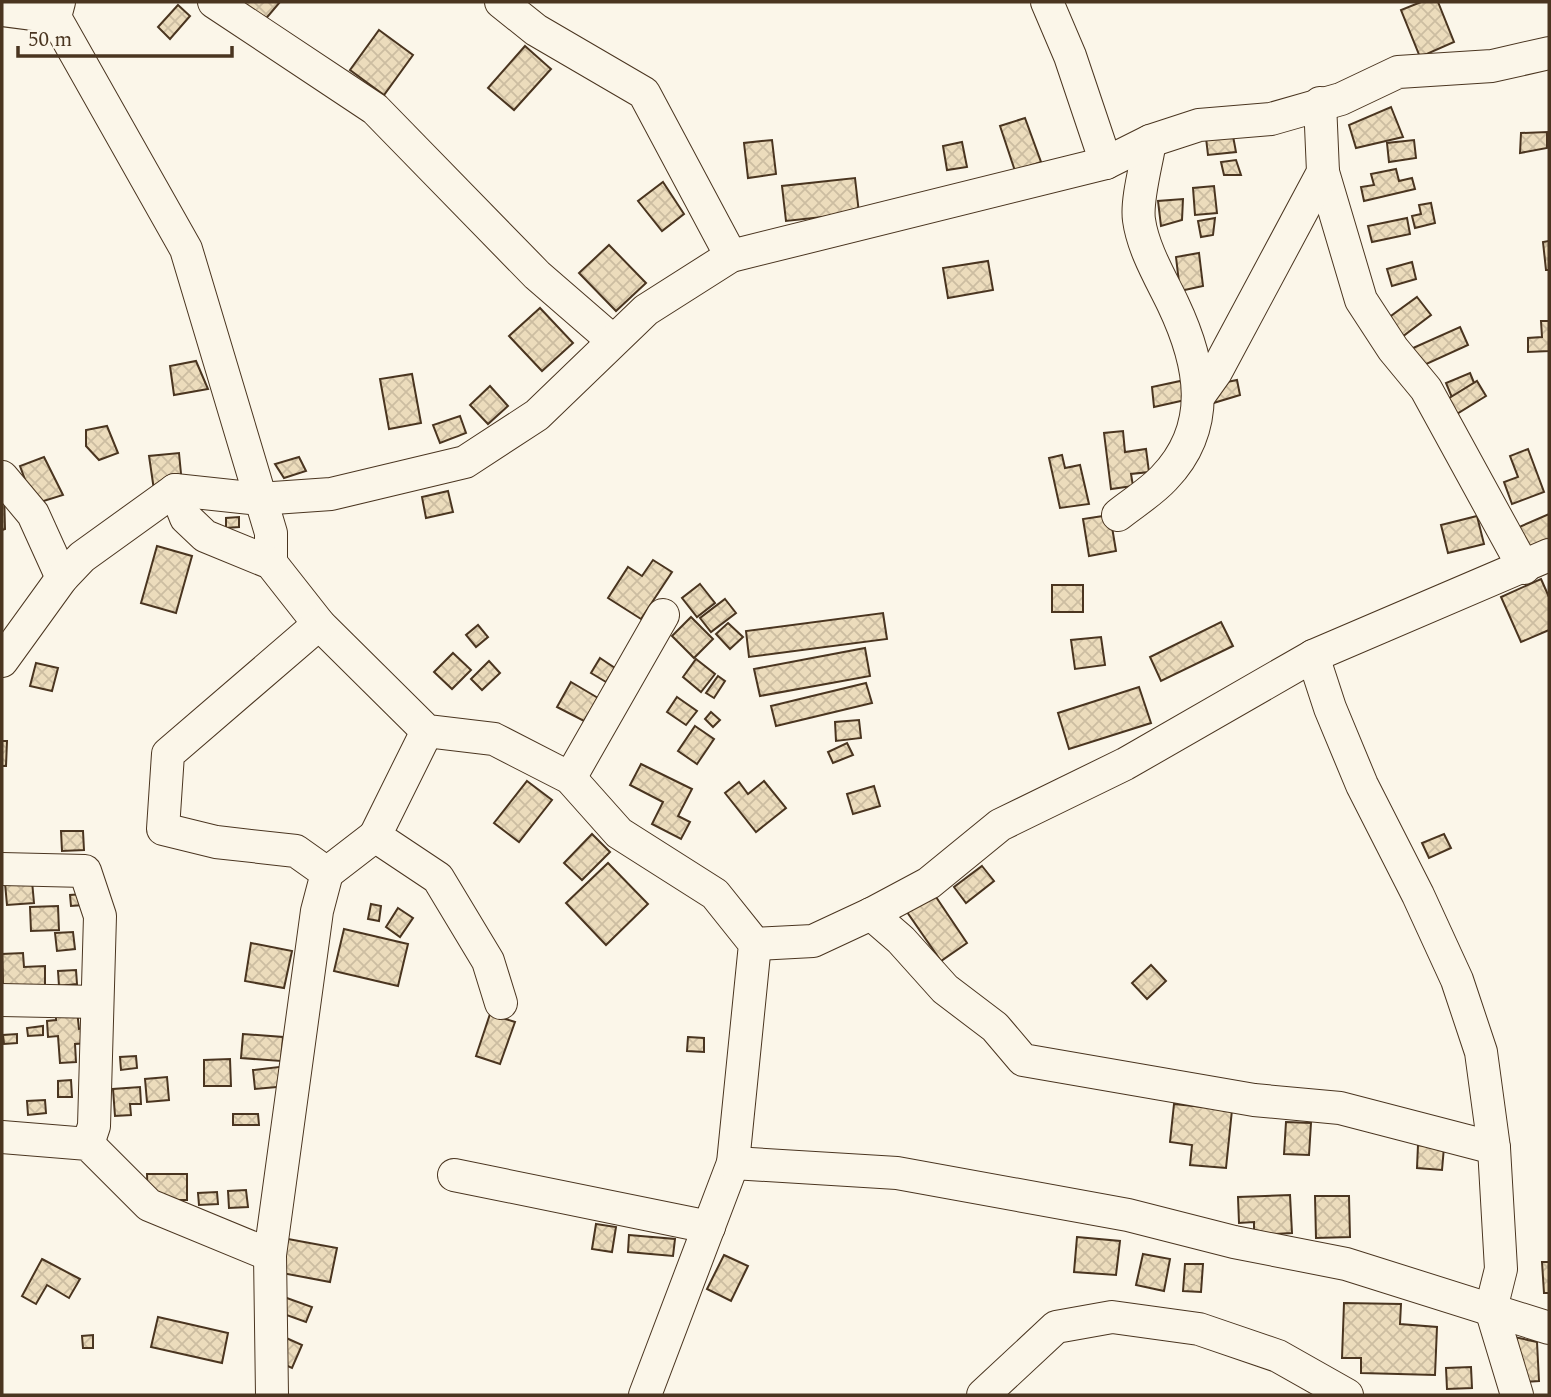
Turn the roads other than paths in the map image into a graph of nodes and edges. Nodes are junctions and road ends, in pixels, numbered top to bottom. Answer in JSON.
{"nodes":[{"id":1,"x":214,"y":2,"type":"edge"},
{"id":2,"x":501,"y":2,"type":"edge"},
{"id":3,"x":1047,"y":2,"type":"edge"},
{"id":4,"x":57,"y":9,"type":"edge"},
{"id":5,"x":2,"y":10,"type":"edge"},
{"id":6,"x":1549,"y":53,"type":"edge"},
{"id":7,"x":1320,"y":103,"type":"junction"},
{"id":8,"x":1150,"y":141,"type":"junction"},
{"id":9,"x":1106,"y":163,"type":"junction"},
{"id":10,"x":1323,"y":172,"type":"junction"},
{"id":11,"x":731,"y":256,"type":"junction"},
{"id":12,"x":612,"y":340,"type":"junction"},
{"id":13,"x":1201,"y":393,"type":"junction"},
{"id":14,"x":2,"y":477,"type":"edge"},
{"id":15,"x":175,"y":490,"type":"junction"},
{"id":16,"x":259,"y":499,"type":"junction"},
{"id":17,"x":1118,"y":515,"type":"dead end"},
{"id":18,"x":1537,"y":561,"type":"edge"},
{"id":19,"x":271,"y":562,"type":"junction"},
{"id":20,"x":62,"y":578,"type":"junction"},
{"id":21,"x":663,"y":615,"type":"dead end"},
{"id":22,"x":320,"y":624,"type":"junction"},
{"id":23,"x":1313,"y":656,"type":"junction"},
{"id":24,"x":2,"y":661,"type":"edge"},
{"id":25,"x":427,"y":731,"type":"junction"},
{"id":26,"x":570,"y":778,"type":"junction"},
{"id":27,"x":374,"y":836,"type":"junction"},
{"id":28,"x":2,"y":869,"type":"edge"},
{"id":29,"x":327,"y":873,"type":"junction"},
{"id":30,"x":871,"y":914,"type":"junction"},
{"id":31,"x":755,"y":944,"type":"junction"},
{"id":32,"x":2,"y":1000,"type":"edge"},
{"id":33,"x":97,"y":1002,"type":"junction"},
{"id":34,"x":500,"y":1003,"type":"dead end"},
{"id":35,"x":2,"y":1137,"type":"edge"},
{"id":36,"x":88,"y":1144,"type":"junction"},
{"id":37,"x":1494,"y":1148,"type":"junction"},
{"id":38,"x":733,"y":1163,"type":"junction"},
{"id":39,"x":454,"y":1175,"type":"dead end"},
{"id":40,"x":709,"y":1227,"type":"junction"},
{"id":41,"x":270,"y":1255,"type":"junction"},
{"id":42,"x":1491,"y":1310,"type":"junction"},
{"id":43,"x":1549,"y":1328,"type":"edge"},
{"id":44,"x":272,"y":1395,"type":"edge"},
{"id":45,"x":645,"y":1395,"type":"edge"},
{"id":46,"x":983,"y":1395,"type":"edge"},
{"id":47,"x":1347,"y":1395,"type":"edge"},
{"id":48,"x":1517,"y":1395,"type":"edge"}],
"edges":[{"from":1,"to":12,"type":"street"},
{"from":2,"to":11,"type":"street"},
{"from":3,"to":9,"type":"street"},
{"from":4,"to":5,"type":"street"},
{"from":4,"to":16,"type":"street"},
{"from":6,"to":7,"type":"street"},
{"from":7,"to":8,"type":"street"},
{"from":7,"to":10,"type":"street"},
{"from":8,"to":9,"type":"street"},
{"from":8,"to":13,"type":"street"},
{"from":9,"to":11,"type":"street"},
{"from":10,"to":13,"type":"street"},
{"from":10,"to":18,"type":"street"},
{"from":11,"to":12,"type":"street"},
{"from":12,"to":16,"type":"street"},
{"from":13,"to":17,"type":"street"},
{"from":14,"to":20,"type":"street"},
{"from":15,"to":16,"type":"street"},
{"from":15,"to":19,"type":"street"},
{"from":15,"to":20,"type":"street"},
{"from":16,"to":19,"type":"street"},
{"from":18,"to":23,"type":"street"},
{"from":19,"to":22,"type":"street"},
{"from":20,"to":24,"type":"street"},
{"from":21,"to":26,"type":"street"},
{"from":22,"to":25,"type":"street"},
{"from":22,"to":29,"type":"street"},
{"from":23,"to":30,"type":"street"},
{"from":23,"to":37,"type":"street"},
{"from":25,"to":26,"type":"street"},
{"from":25,"to":27,"type":"street"},
{"from":26,"to":31,"type":"street"},
{"from":27,"to":29,"type":"street"},
{"from":27,"to":34,"type":"street"},
{"from":28,"to":33,"type":"street"},
{"from":29,"to":41,"type":"street"},
{"from":30,"to":31,"type":"street"},
{"from":30,"to":37,"type":"street"},
{"from":31,"to":38,"type":"street"},
{"from":32,"to":33,"type":"street"},
{"from":33,"to":36,"type":"street"},
{"from":35,"to":36,"type":"street"},
{"from":36,"to":41,"type":"street"},
{"from":37,"to":42,"type":"street"},
{"from":38,"to":40,"type":"street"},
{"from":38,"to":42,"type":"street"},
{"from":39,"to":40,"type":"street"},
{"from":40,"to":45,"type":"street"},
{"from":41,"to":44,"type":"street"},
{"from":42,"to":43,"type":"street"},
{"from":42,"to":48,"type":"street"},
{"from":46,"to":47,"type":"street"}]}
